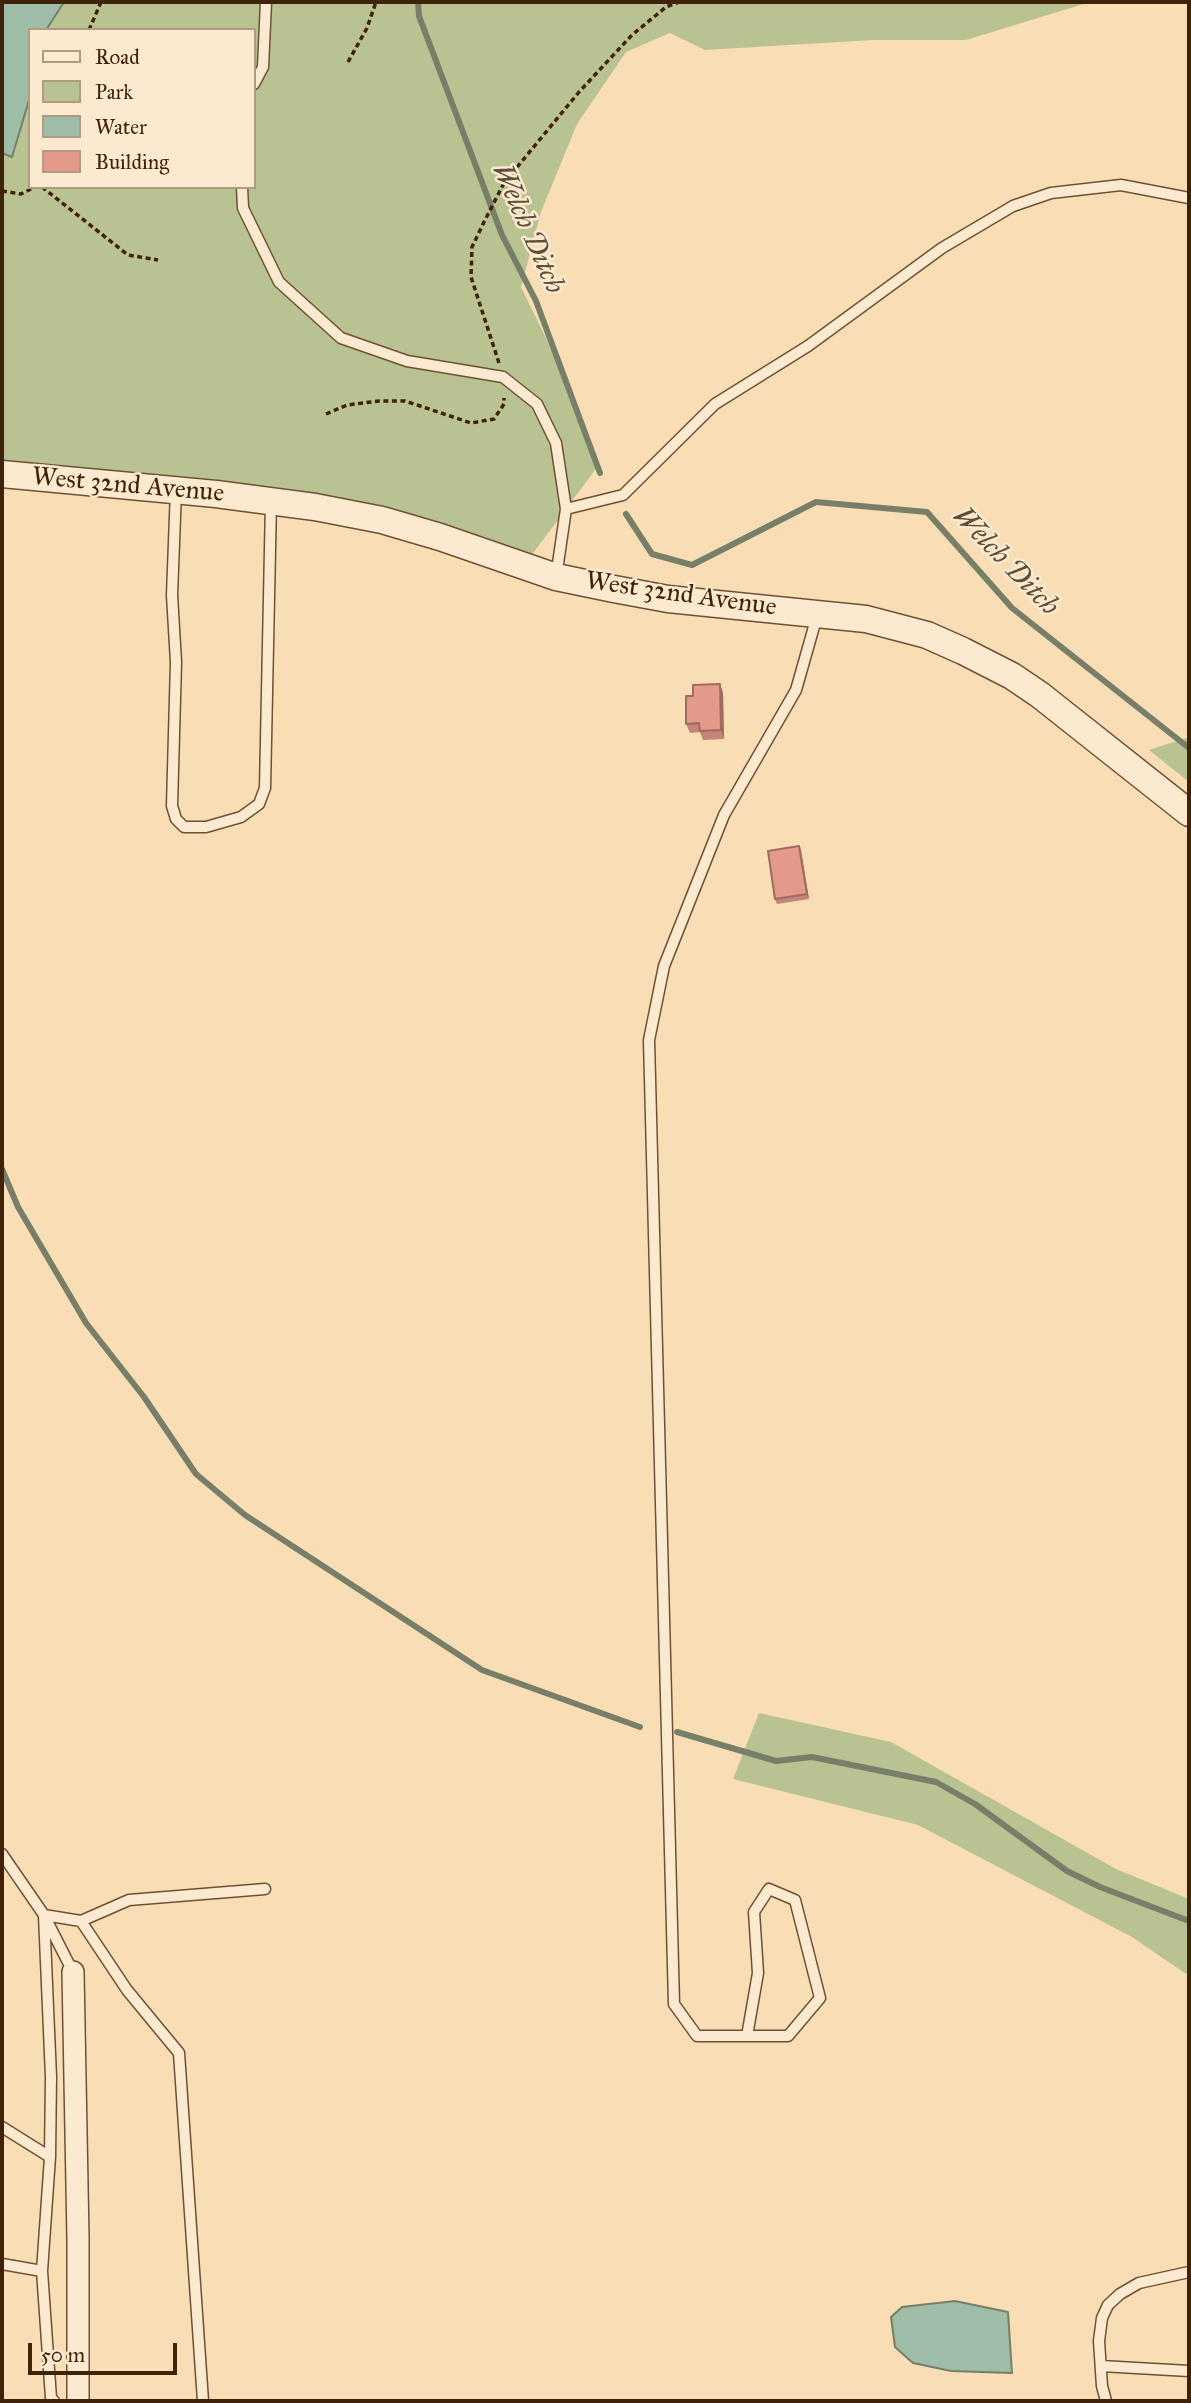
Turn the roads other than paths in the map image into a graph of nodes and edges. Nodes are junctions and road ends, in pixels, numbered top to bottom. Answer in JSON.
{"nodes":[{"id":1,"x":266,"y":2,"type":"edge"},
{"id":2,"x":256,"y":80,"type":"edge"},
{"id":3,"x":242,"y":189,"type":"edge"},
{"id":4,"x":1189,"y":198,"type":"edge"},
{"id":5,"x":2,"y":474,"type":"edge"},
{"id":6,"x":176,"y":490,"type":"junction"},
{"id":7,"x":271,"y":502,"type":"junction"},
{"id":8,"x":566,"y":509,"type":"junction"},
{"id":9,"x":556,"y":576,"type":"junction"},
{"id":10,"x":818,"y":613,"type":"junction"},
{"id":11,"x":1189,"y":813,"type":"edge"},
{"id":12,"x":2,"y":1854,"type":"edge"},
{"id":13,"x":265,"y":1889,"type":"dead end"},
{"id":14,"x":44,"y":1915,"type":"junction"},
{"id":15,"x":81,"y":1921,"type":"junction"},
{"id":16,"x":73,"y":1972,"type":"joint"},
{"id":17,"x":747,"y":2036,"type":"junction"},
{"id":18,"x":2,"y":2127,"type":"edge"},
{"id":19,"x":50,"y":2157,"type":"junction"},
{"id":20,"x":2,"y":2263,"type":"edge"},
{"id":21,"x":42,"y":2272,"type":"junction"},
{"id":22,"x":1189,"y":2272,"type":"edge"},
{"id":23,"x":1101,"y":2366,"type":"junction"},
{"id":24,"x":1189,"y":2371,"type":"edge"},
{"id":25,"x":54,"y":2401,"type":"edge"},
{"id":26,"x":78,"y":2401,"type":"edge"},
{"id":27,"x":203,"y":2401,"type":"edge"},
{"id":28,"x":1106,"y":2401,"type":"edge"}],
"edges":[{"from":1,"to":2,"type":"lane"},
{"from":3,"to":8,"type":"lane"},
{"from":4,"to":8,"type":"lane"},
{"from":5,"to":6,"type":"street","name":"West 32nd Avenue"},
{"from":6,"to":7,"type":"street","name":"West 32nd Avenue"},
{"from":6,"to":7,"type":"lane"},
{"from":7,"to":9,"type":"street","name":"West 32nd Avenue"},
{"from":8,"to":9,"type":"lane"},
{"from":9,"to":10,"type":"street","name":"West 32nd Avenue"},
{"from":10,"to":11,"type":"street","name":"West 32nd Avenue"},
{"from":10,"to":17,"type":"lane"},
{"from":12,"to":14,"type":"lane"},
{"from":13,"to":15,"type":"lane"},
{"from":14,"to":15,"type":"lane"},
{"from":14,"to":16,"type":"lane"},
{"from":14,"to":19,"type":"lane"},
{"from":15,"to":27,"type":"lane"},
{"from":16,"to":26,"type":"street"},
{"from":17,"to":17,"type":"lane"},
{"from":18,"to":19,"type":"lane"},
{"from":19,"to":21,"type":"lane"},
{"from":20,"to":21,"type":"lane"},
{"from":21,"to":25,"type":"lane"},
{"from":22,"to":23,"type":"lane"},
{"from":23,"to":24,"type":"lane"},
{"from":23,"to":28,"type":"lane"}]}
